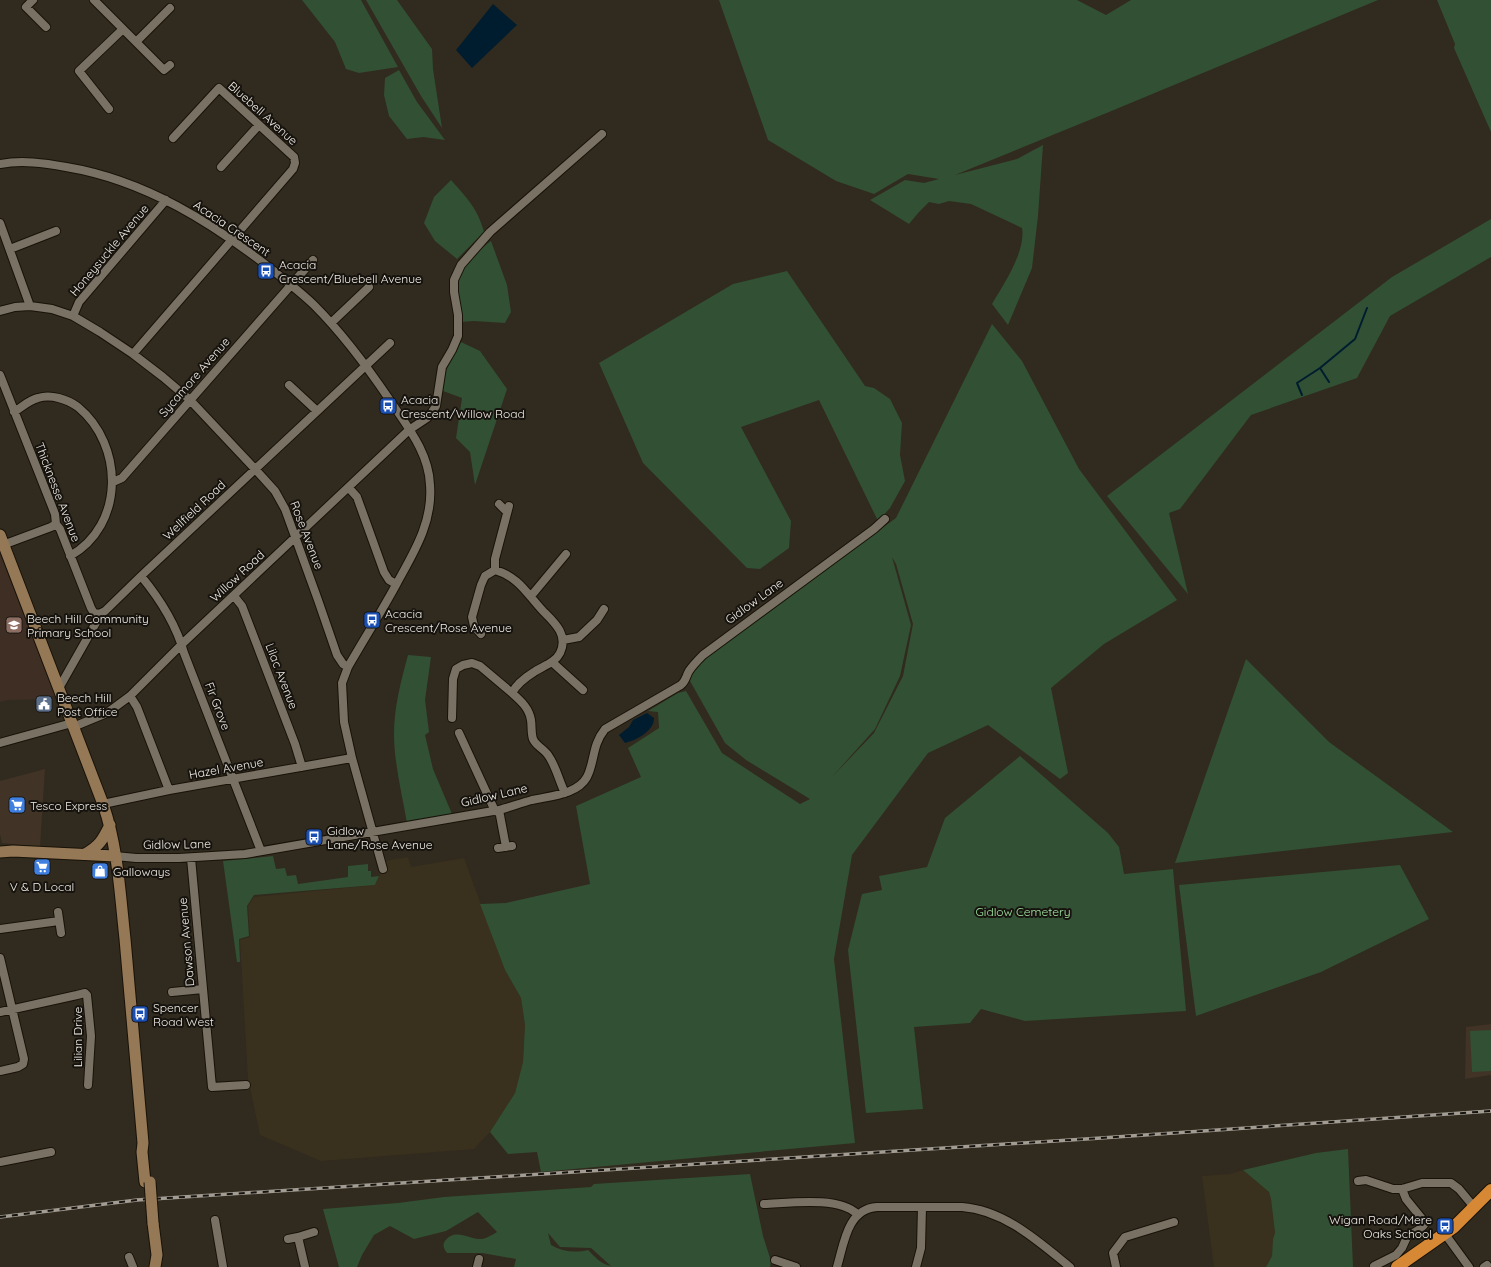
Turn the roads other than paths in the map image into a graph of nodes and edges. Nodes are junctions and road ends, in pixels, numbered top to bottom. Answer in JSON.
{"nodes":[{"id":1,"x":33,"y":0,"type":"edge"},
{"id":2,"x":96,"y":1,"type":"edge"},
{"id":3,"x":170,"y":8,"type":"dead end"},
{"id":4,"x":46,"y":27,"type":"dead end"},
{"id":5,"x":124,"y":29,"type":"junction"},
{"id":6,"x":136,"y":42,"type":"junction"},
{"id":7,"x":170,"y":65,"type":"dead end"},
{"id":8,"x":109,"y":109,"type":"dead end"},
{"id":9,"x":258,"y":126,"type":"junction"},
{"id":10,"x":602,"y":134,"type":"dead end"},
{"id":11,"x":173,"y":138,"type":"dead end"},
{"id":12,"x":0,"y":164,"type":"edge"},
{"id":13,"x":221,"y":167,"type":"dead end"},
{"id":14,"x":166,"y":200,"type":"junction"},
{"id":15,"x":0,"y":223,"type":"edge"},
{"id":16,"x":56,"y":231,"type":"dead end"},
{"id":17,"x":232,"y":240,"type":"junction"},
{"id":18,"x":10,"y":249,"type":"junction"},
{"id":19,"x":313,"y":260,"type":"dead end"},
{"id":20,"x":291,"y":285,"type":"junction"},
{"id":21,"x":369,"y":287,"type":"dead end"},
{"id":22,"x":30,"y":306,"type":"junction"},
{"id":23,"x":0,"y":311,"type":"edge"},
{"id":24,"x":72,"y":316,"type":"junction"},
{"id":25,"x":331,"y":322,"type":"junction"},
{"id":26,"x":390,"y":343,"type":"dead end"},
{"id":27,"x":133,"y":354,"type":"junction"},
{"id":28,"x":366,"y":365,"type":"junction"},
{"id":29,"x":0,"y":375,"type":"edge"},
{"id":30,"x":290,"y":385,"type":"dead end"},
{"id":31,"x":190,"y":400,"type":"junction"},
{"id":32,"x":317,"y":411,"type":"junction"},
{"id":33,"x":14,"y":412,"type":"junction"},
{"id":34,"x":409,"y":430,"type":"junction"},
{"id":35,"x":256,"y":469,"type":"junction"},
{"id":36,"x":112,"y":482,"type":"junction"},
{"id":37,"x":349,"y":488,"type":"junction"},
{"id":38,"x":499,"y":504,"type":"dead end"},
{"id":39,"x":885,"y":519,"type":"dead end"},
{"id":40,"x":56,"y":524,"type":"junction"},
{"id":41,"x":296,"y":537,"type":"junction"},
{"id":42,"x":1,"y":542,"type":"edge"},
{"id":43,"x":566,"y":554,"type":"dead end"},
{"id":44,"x":70,"y":556,"type":"junction"},
{"id":45,"x":495,"y":570,"type":"junction"},
{"id":46,"x":140,"y":576,"type":"junction"},
{"id":47,"x":396,"y":584,"type":"junction"},
{"id":48,"x":234,"y":596,"type":"junction"},
{"id":49,"x":532,"y":596,"type":"junction"},
{"id":50,"x":604,"y":609,"type":"dead end"},
{"id":51,"x":99,"y":614,"type":"junction"},
{"id":52,"x":481,"y":634,"type":"dead end"},
{"id":53,"x":563,"y":640,"type":"junction"},
{"id":54,"x":182,"y":644,"type":"junction"},
{"id":55,"x":552,"y":662,"type":"junction"},
{"id":56,"x":348,"y":667,"type":"junction"},
{"id":57,"x":59,"y":688,"type":"junction"},
{"id":58,"x":583,"y":690,"type":"dead end"},
{"id":59,"x":512,"y":693,"type":"junction"},
{"id":60,"x":130,"y":696,"type":"junction"},
{"id":61,"x":452,"y":718,"type":"dead end"},
{"id":62,"x":73,"y":725,"type":"junction"},
{"id":63,"x":459,"y":733,"type":"dead end"},
{"id":64,"x":0,"y":744,"type":"edge"},
{"id":65,"x":352,"y":758,"type":"junction"},
{"id":66,"x":302,"y":767,"type":"junction"},
{"id":67,"x":234,"y":778,"type":"junction"},
{"id":68,"x":169,"y":790,"type":"junction"},
{"id":69,"x":565,"y":793,"type":"junction"},
{"id":70,"x":103,"y":804,"type":"junction"},
{"id":71,"x":497,"y":810,"type":"junction"},
{"id":72,"x":110,"y":825,"type":"junction"},
{"id":73,"x":374,"y":832,"type":"junction"},
{"id":74,"x":505,"y":847,"type":"dead end"},
{"id":75,"x":261,"y":851,"type":"junction"},
{"id":76,"x":0,"y":852,"type":"edge"},
{"id":77,"x":84,"y":854,"type":"junction"},
{"id":78,"x":115,"y":856,"type":"junction"},
{"id":79,"x":191,"y":858,"type":"junction"},
{"id":80,"x":384,"y":869,"type":"dead end"},
{"id":81,"x":58,"y":912,"type":"dead end"},
{"id":82,"x":59,"y":921,"type":"junction"},
{"id":83,"x":0,"y":929,"type":"edge"},
{"id":84,"x":61,"y":932,"type":"dead end"},
{"id":85,"x":0,"y":958,"type":"edge"},
{"id":86,"x":203,"y":989,"type":"junction"},
{"id":87,"x":172,"y":992,"type":"dead end"},
{"id":88,"x":12,"y":1009,"type":"junction"},
{"id":89,"x":0,"y":1012,"type":"edge"},
{"id":90,"x":0,"y":1071,"type":"edge"},
{"id":91,"x":88,"y":1085,"type":"dead end"},
{"id":92,"x":246,"y":1085,"type":"dead end"},
{"id":93,"x":51,"y":1152,"type":"dead end"},
{"id":94,"x":0,"y":1162,"type":"edge"},
{"id":95,"x":1358,"y":1181,"type":"dead end"},
{"id":96,"x":1402,"y":1189,"type":"junction"},
{"id":97,"x":1491,"y":1190,"type":"edge"},
{"id":98,"x":764,"y":1204,"type":"dead end"},
{"id":99,"x":922,"y":1207,"type":"junction"},
{"id":100,"x":1474,"y":1207,"type":"junction"},
{"id":101,"x":857,"y":1214,"type":"junction"},
{"id":102,"x":215,"y":1220,"type":"dead end"},
{"id":103,"x":1174,"y":1222,"type":"dead end"},
{"id":104,"x":314,"y":1232,"type":"dead end"},
{"id":105,"x":1445,"y":1234,"type":"junction"},
{"id":106,"x":298,"y":1237,"type":"junction"},
{"id":107,"x":288,"y":1239,"type":"dead end"},
{"id":108,"x":129,"y":1257,"type":"dead end"},
{"id":109,"x":779,"y":1263,"type":"edge"},
{"id":110,"x":155,"y":1266,"type":"edge"},
{"id":111,"x":1374,"y":1266,"type":"dead end"},
{"id":112,"x":133,"y":1267,"type":"edge"},
{"id":113,"x":224,"y":1267,"type":"edge"},
{"id":114,"x":305,"y":1267,"type":"edge"},
{"id":115,"x":796,"y":1267,"type":"edge"},
{"id":116,"x":837,"y":1267,"type":"edge"},
{"id":117,"x":916,"y":1267,"type":"edge"},
{"id":118,"x":1070,"y":1267,"type":"edge"},
{"id":119,"x":1116,"y":1267,"type":"edge"},
{"id":120,"x":1398,"y":1267,"type":"edge"},
{"id":121,"x":1469,"y":1267,"type":"edge"}],
"edges":[{"from":1,"to":4,"type":"street"},
{"from":2,"to":5,"type":"street"},
{"from":3,"to":6,"type":"street"},
{"from":5,"to":6,"type":"street"},
{"from":5,"to":8,"type":"street"},
{"from":6,"to":7,"type":"street"},
{"from":9,"to":11,"type":"street","name":"Bluebell Avenue"},
{"from":9,"to":13,"type":"street"},
{"from":9,"to":17,"type":"street","name":"Bluebell Avenue"},
{"from":10,"to":34,"type":"street","name":"Willow Road"},
{"from":12,"to":14,"type":"street","name":"Acacia Crescent"},
{"from":14,"to":17,"type":"street","name":"Acacia Crescent"},
{"from":14,"to":24,"type":"street","name":"Honeysuckle Avenue"},
{"from":15,"to":18,"type":"street"},
{"from":16,"to":18,"type":"street"},
{"from":17,"to":20,"type":"street","name":"Acacia Crescent"},
{"from":17,"to":27,"type":"street","name":"Bluebell Avenue"},
{"from":18,"to":22,"type":"street"},
{"from":19,"to":20,"type":"street","name":"Sycamore Avenue"},
{"from":20,"to":25,"type":"street","name":"Acacia Crescent"},
{"from":20,"to":31,"type":"street","name":"Sycamore Avenue"},
{"from":21,"to":25,"type":"street"},
{"from":22,"to":23,"type":"street","name":"Rose Avenue"},
{"from":22,"to":24,"type":"street","name":"Rose Avenue"},
{"from":24,"to":27,"type":"street","name":"Rose Avenue"},
{"from":25,"to":28,"type":"street","name":"Acacia Crescent"},
{"from":26,"to":28,"type":"street","name":"Wellfield Road"},
{"from":27,"to":31,"type":"street","name":"Rose Avenue"},
{"from":28,"to":32,"type":"street","name":"Wellfield Road"},
{"from":28,"to":34,"type":"street","name":"Acacia Crescent"},
{"from":29,"to":33,"type":"street","name":"Thicknesse Avenue"},
{"from":30,"to":32,"type":"street"},
{"from":31,"to":35,"type":"street","name":"Rose Avenue"},
{"from":31,"to":36,"type":"street","name":"Sycamore Avenue"},
{"from":32,"to":35,"type":"street","name":"Wellfield Road"},
{"from":33,"to":36,"type":"street"},
{"from":33,"to":40,"type":"street","name":"Thicknesse Avenue"},
{"from":34,"to":37,"type":"street","name":"Willow Road"},
{"from":34,"to":47,"type":"street","name":"Acacia Crescent"},
{"from":35,"to":41,"type":"street","name":"Rose Avenue"},
{"from":35,"to":46,"type":"street","name":"Wellfield Road"},
{"from":36,"to":44,"type":"street"},
{"from":37,"to":41,"type":"street","name":"Willow Road"},
{"from":37,"to":47,"type":"street"},
{"from":38,"to":45,"type":"street"},
{"from":39,"to":69,"type":"street","name":"Gidlow Lane"},
{"from":40,"to":42,"type":"street"},
{"from":40,"to":44,"type":"street","name":"Thicknesse Avenue"},
{"from":41,"to":48,"type":"street","name":"Willow Road"},
{"from":41,"to":56,"type":"street","name":"Rose Avenue"},
{"from":42,"to":57,"type":"street"},
{"from":43,"to":49,"type":"street"},
{"from":44,"to":51,"type":"street","name":"Thicknesse Avenue"},
{"from":45,"to":49,"type":"street"},
{"from":45,"to":52,"type":"street"},
{"from":46,"to":51,"type":"street","name":"Wellfield Road"},
{"from":46,"to":54,"type":"street","name":"Fir Grove"},
{"from":47,"to":56,"type":"street","name":"Acacia Crescent"},
{"from":48,"to":54,"type":"street","name":"Willow Road"},
{"from":48,"to":66,"type":"street","name":"Lilac Avenue"},
{"from":49,"to":53,"type":"street"},
{"from":50,"to":53,"type":"street"},
{"from":51,"to":57,"type":"street","name":"Wellfield Road"},
{"from":53,"to":55,"type":"street"},
{"from":54,"to":60,"type":"street","name":"Willow Road"},
{"from":54,"to":67,"type":"street","name":"Fir Grove"},
{"from":55,"to":58,"type":"street"},
{"from":55,"to":59,"type":"street"},
{"from":56,"to":65,"type":"street"},
{"from":57,"to":62,"type":"street"},
{"from":59,"to":61,"type":"street"},
{"from":59,"to":69,"type":"street"},
{"from":60,"to":62,"type":"street","name":"Willow Road"},
{"from":60,"to":68,"type":"street"},
{"from":62,"to":64,"type":"street","name":"Willow Road"},
{"from":62,"to":70,"type":"street"},
{"from":63,"to":71,"type":"street"},
{"from":65,"to":66,"type":"street","name":"Hazel Avenue"},
{"from":65,"to":73,"type":"street"},
{"from":66,"to":67,"type":"street","name":"Hazel Avenue"},
{"from":67,"to":68,"type":"street","name":"Hazel Avenue"},
{"from":67,"to":75,"type":"street","name":"Fir Grove"},
{"from":68,"to":70,"type":"street","name":"Hazel Avenue"},
{"from":69,"to":71,"type":"street","name":"Gidlow Lane"},
{"from":70,"to":72,"type":"street"},
{"from":71,"to":73,"type":"street","name":"Gidlow Lane"},
{"from":71,"to":74,"type":"street"},
{"from":72,"to":77,"type":"street"},
{"from":72,"to":78,"type":"street"},
{"from":73,"to":75,"type":"street","name":"Gidlow Lane"},
{"from":73,"to":80,"type":"street"},
{"from":75,"to":79,"type":"street","name":"Gidlow Lane"},
{"from":76,"to":77,"type":"street","name":"Gidlow Lane"},
{"from":77,"to":78,"type":"street","name":"Gidlow Lane"},
{"from":78,"to":79,"type":"street","name":"Gidlow Lane"},
{"from":78,"to":110,"type":"street"},
{"from":79,"to":86,"type":"street","name":"Dawson Avenue"},
{"from":81,"to":82,"type":"street"},
{"from":82,"to":83,"type":"street"},
{"from":82,"to":84,"type":"street"},
{"from":85,"to":88,"type":"street"},
{"from":86,"to":87,"type":"street"},
{"from":86,"to":92,"type":"street","name":"Dawson Avenue"},
{"from":88,"to":89,"type":"street"},
{"from":88,"to":90,"type":"street"},
{"from":88,"to":91,"type":"street","name":"Lilian Drive"},
{"from":93,"to":94,"type":"street"},
{"from":95,"to":96,"type":"street"},
{"from":96,"to":100,"type":"street"},
{"from":96,"to":111,"type":"street"},
{"from":97,"to":100,"type":"highway"},
{"from":98,"to":101,"type":"street"},
{"from":99,"to":101,"type":"street"},
{"from":99,"to":117,"type":"street"},
{"from":99,"to":118,"type":"street"},
{"from":100,"to":105,"type":"highway"},
{"from":101,"to":116,"type":"street"},
{"from":102,"to":113,"type":"street"},
{"from":103,"to":119,"type":"street"},
{"from":104,"to":106,"type":"street"},
{"from":105,"to":120,"type":"highway"},
{"from":105,"to":121,"type":"street"},
{"from":106,"to":107,"type":"street"},
{"from":106,"to":114,"type":"street"},
{"from":108,"to":112,"type":"street"},
{"from":109,"to":115,"type":"street"}]}
